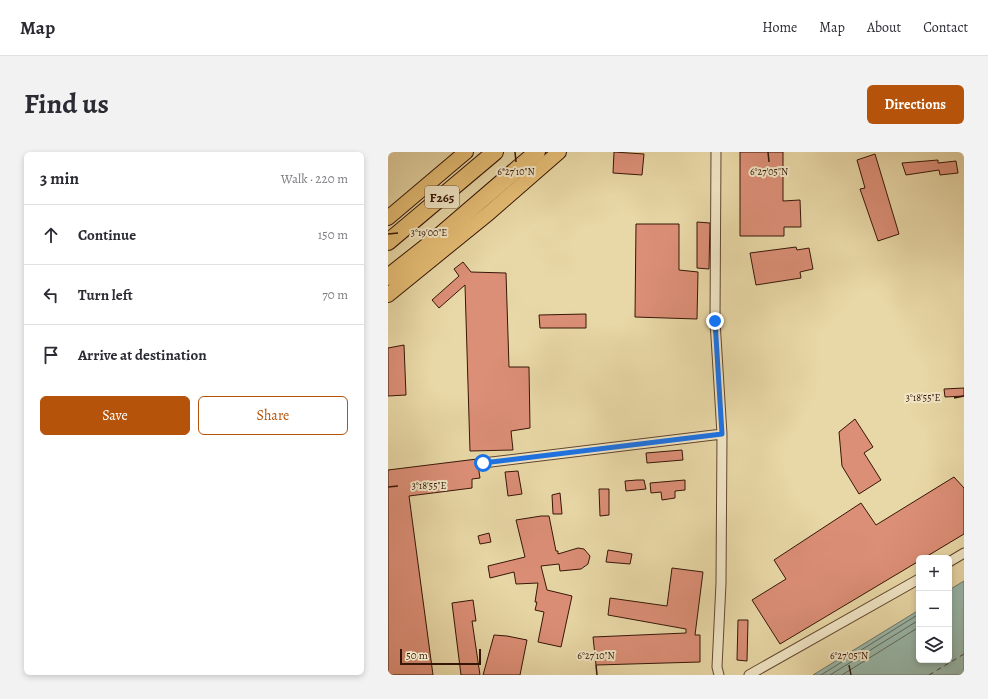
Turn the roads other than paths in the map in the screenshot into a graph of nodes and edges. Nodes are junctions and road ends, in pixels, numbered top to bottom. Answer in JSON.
{"nodes":[{"id":1,"x":466,"y":152,"type":"edge"},
{"id":2,"x":495,"y":152,"type":"edge"},
{"id":3,"x":537,"y":152,"type":"edge"},
{"id":4,"x":559,"y":152,"type":"edge"},
{"id":5,"x":716,"y":152,"type":"edge"},
{"id":6,"x":388,"y":218,"type":"edge"},
{"id":7,"x":388,"y":242,"type":"edge"},
{"id":8,"x":388,"y":277,"type":"edge"},
{"id":9,"x":388,"y":295,"type":"edge"},
{"id":10,"x":722,"y":434,"type":"junction"},
{"id":11,"x":483,"y":463,"type":"dead end"},
{"id":12,"x":964,"y":553,"type":"edge"},
{"id":13,"x":952,"y":560,"type":"edge"},
{"id":14,"x":916,"y":581,"type":"edge"},
{"id":15,"x":719,"y":675,"type":"edge"},
{"id":16,"x":749,"y":675,"type":"edge"}],
"edges":[{"from":1,"to":6,"type":"main road"},
{"from":2,"to":7,"type":"highway","number":"F265"},
{"from":3,"to":8,"type":"highway","number":"F265"},
{"from":4,"to":9,"type":"main road"},
{"from":5,"to":10,"type":"street"},
{"from":10,"to":11,"type":"street"},
{"from":10,"to":15,"type":"street"},
{"from":12,"to":13,"type":"street"},
{"from":14,"to":16,"type":"street"}]}
